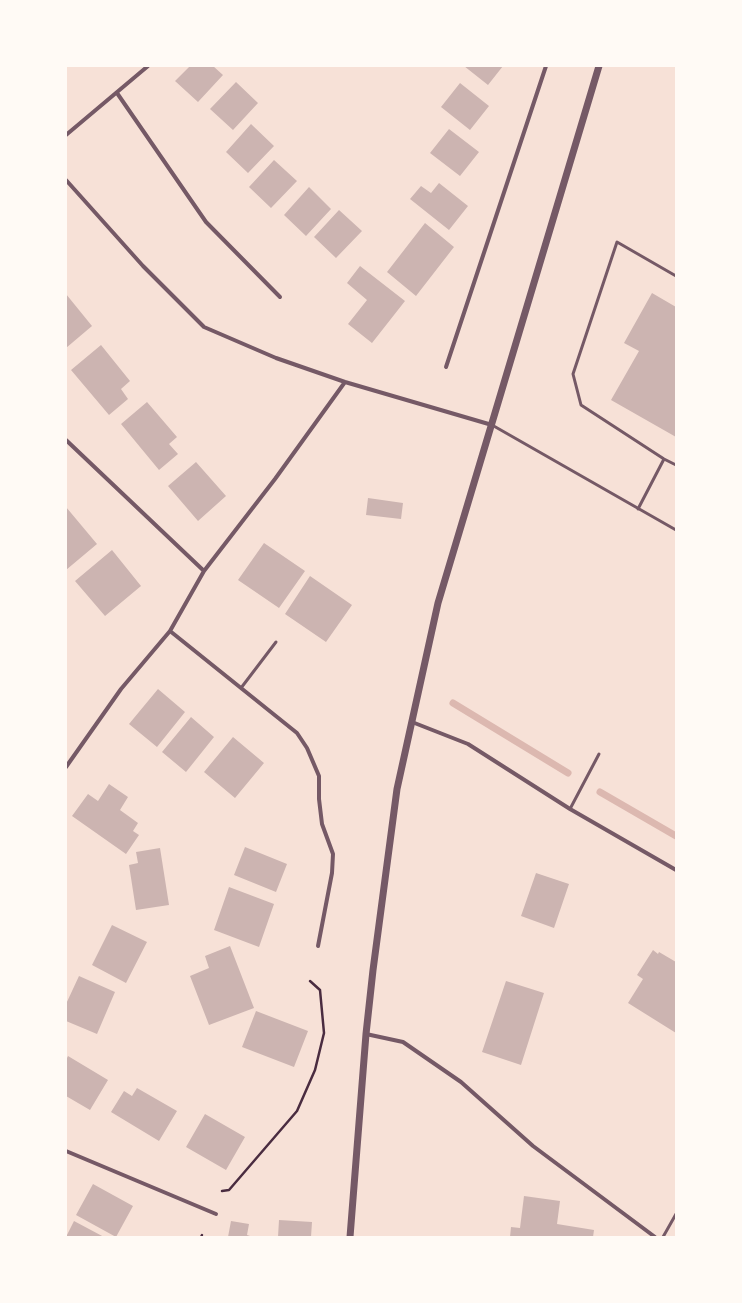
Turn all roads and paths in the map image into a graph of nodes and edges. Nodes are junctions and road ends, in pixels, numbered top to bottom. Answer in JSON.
{"nodes":[{"id":1,"x":148,"y":66,"type":"edge"},
{"id":2,"x":546,"y":66,"type":"edge"},
{"id":3,"x":599,"y":66,"type":"edge"},
{"id":4,"x":117,"y":93,"type":"junction"},
{"id":5,"x":66,"y":135,"type":"edge"},
{"id":6,"x":66,"y":180,"type":"edge"},
{"id":7,"x":676,"y":276,"type":"edge"},
{"id":8,"x":280,"y":297,"type":"dead end"},
{"id":9,"x":446,"y":367,"type":"dead end"},
{"id":10,"x":345,"y":382,"type":"junction"},
{"id":11,"x":492,"y":425,"type":"junction"},
{"id":12,"x":66,"y":440,"type":"edge"},
{"id":13,"x":664,"y":459,"type":"junction"},
{"id":14,"x":676,"y":465,"type":"edge"},
{"id":15,"x":638,"y":508,"type":"junction"},
{"id":16,"x":676,"y":530,"type":"edge"},
{"id":17,"x":204,"y":571,"type":"junction"},
{"id":18,"x":170,"y":631,"type":"junction"},
{"id":19,"x":276,"y":642,"type":"dead end"},
{"id":20,"x":241,"y":688,"type":"junction"},
{"id":21,"x":412,"y":722,"type":"junction"},
{"id":22,"x":600,"y":754,"type":"dead end"},
{"id":23,"x":66,"y":767,"type":"edge"},
{"id":24,"x":570,"y":809,"type":"junction"},
{"id":25,"x":676,"y":870,"type":"edge"},
{"id":26,"x":318,"y":946,"type":"dead end"},
{"id":27,"x":310,"y":980,"type":"dead end"},
{"id":28,"x":366,"y":1034,"type":"junction"},
{"id":29,"x":66,"y":1151,"type":"edge"},
{"id":30,"x":222,"y":1191,"type":"dead end"},
{"id":31,"x":216,"y":1214,"type":"dead end"},
{"id":32,"x":676,"y":1214,"type":"edge"},
{"id":33,"x":350,"y":1237,"type":"edge"},
{"id":34,"x":655,"y":1237,"type":"edge"},
{"id":35,"x":663,"y":1237,"type":"edge"}],
"edges":[{"from":1,"to":4,"type":"street"},
{"from":2,"to":9,"type":"street"},
{"from":3,"to":11,"type":"street"},
{"from":4,"to":5,"type":"street"},
{"from":4,"to":8,"type":"street"},
{"from":6,"to":10,"type":"street"},
{"from":7,"to":13,"type":"lane"},
{"from":10,"to":11,"type":"street"},
{"from":10,"to":17,"type":"street"},
{"from":11,"to":15,"type":"lane"},
{"from":11,"to":21,"type":"street"},
{"from":12,"to":17,"type":"street"},
{"from":13,"to":14,"type":"lane"},
{"from":13,"to":15,"type":"lane"},
{"from":15,"to":16,"type":"lane"},
{"from":17,"to":18,"type":"street"},
{"from":18,"to":20,"type":"street"},
{"from":18,"to":23,"type":"street"},
{"from":19,"to":20,"type":"lane"},
{"from":20,"to":26,"type":"street"},
{"from":21,"to":24,"type":"street"},
{"from":21,"to":28,"type":"street"},
{"from":22,"to":24,"type":"lane"},
{"from":24,"to":25,"type":"street"},
{"from":27,"to":30,"type":"path"},
{"from":28,"to":33,"type":"street"},
{"from":28,"to":34,"type":"street"},
{"from":29,"to":31,"type":"street"},
{"from":32,"to":35,"type":"lane"}]}
